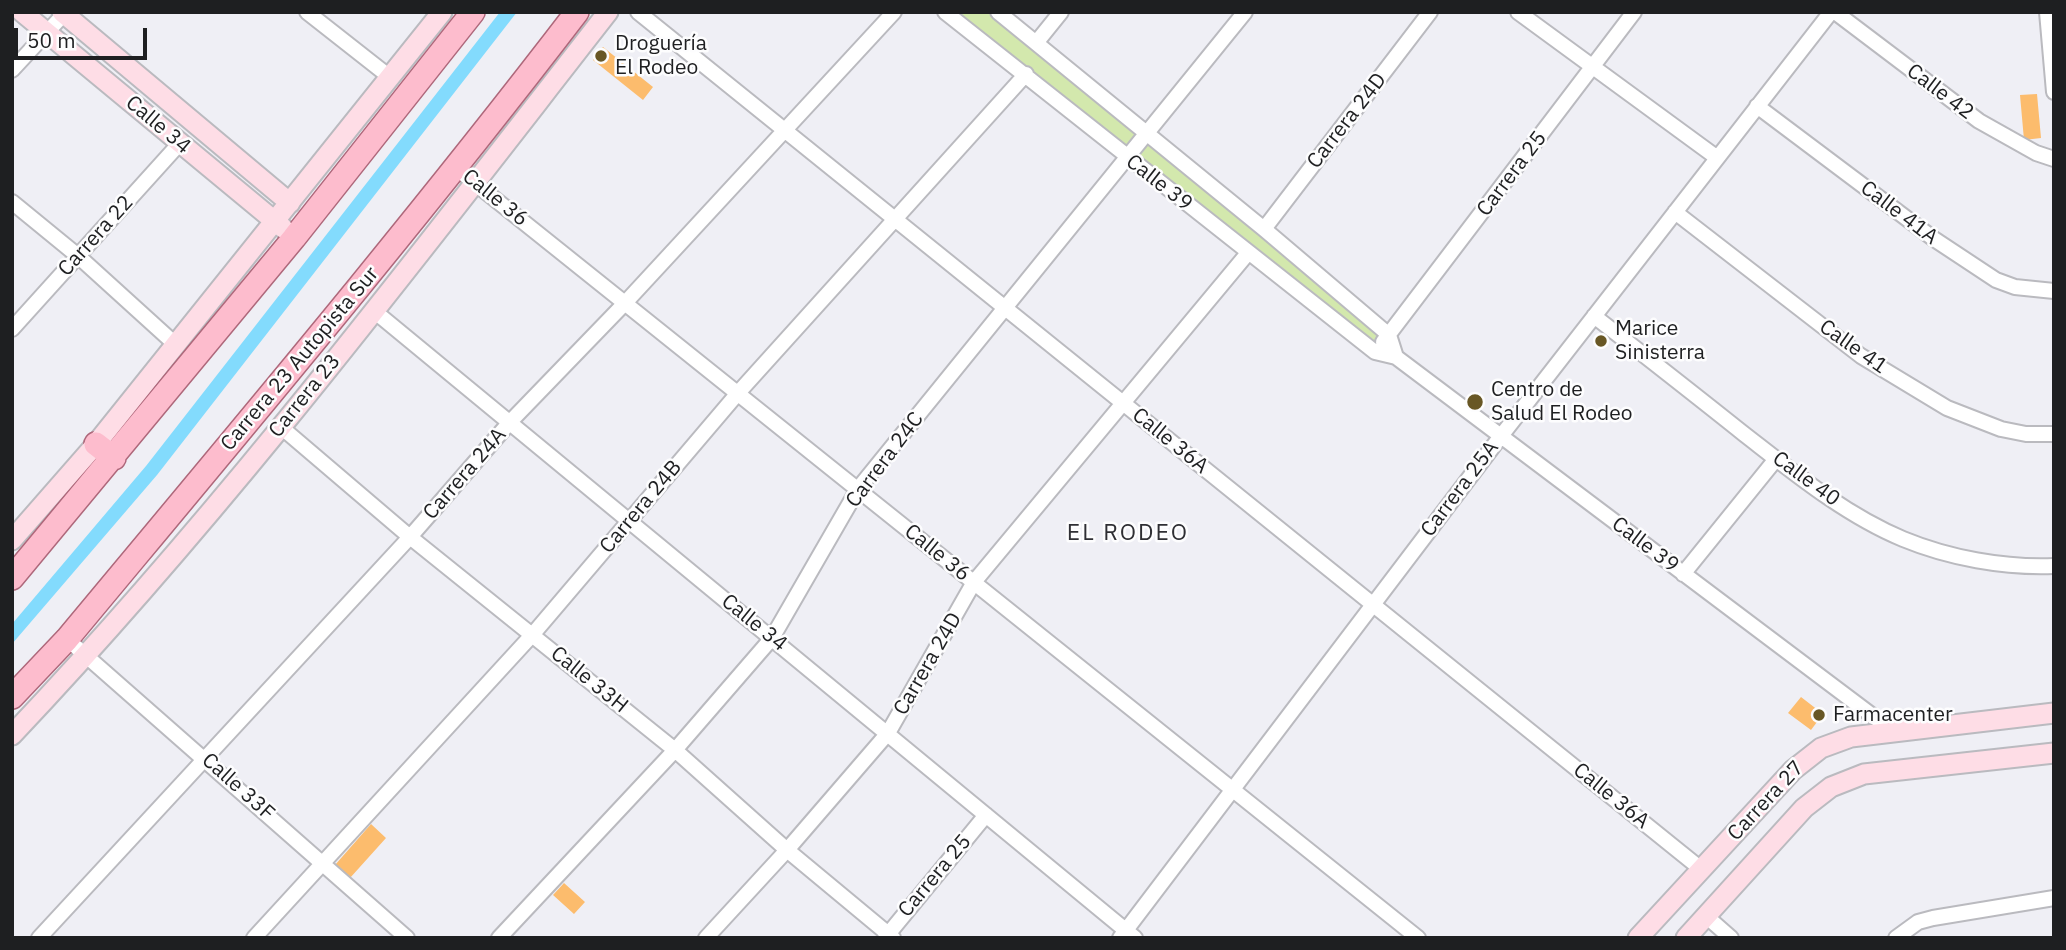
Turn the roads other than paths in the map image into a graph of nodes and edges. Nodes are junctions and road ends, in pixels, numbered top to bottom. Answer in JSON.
{"nodes":[{"id":1,"x":22,"y":12,"type":"edge"},
{"id":2,"x":307,"y":12,"type":"edge"},
{"id":3,"x":442,"y":12,"type":"edge"},
{"id":4,"x":473,"y":12,"type":"edge"},
{"id":5,"x":578,"y":12,"type":"edge"},
{"id":6,"x":608,"y":12,"type":"edge"},
{"id":7,"x":638,"y":12,"type":"edge"},
{"id":8,"x":894,"y":12,"type":"edge"},
{"id":9,"x":945,"y":12,"type":"edge"},
{"id":10,"x":998,"y":12,"type":"edge"},
{"id":11,"x":1061,"y":12,"type":"edge"},
{"id":12,"x":1245,"y":12,"type":"edge"},
{"id":13,"x":1430,"y":12,"type":"edge"},
{"id":14,"x":1518,"y":12,"type":"edge"},
{"id":15,"x":1634,"y":12,"type":"edge"},
{"id":16,"x":1833,"y":12,"type":"edge"},
{"id":17,"x":2047,"y":12,"type":"edge"},
{"id":18,"x":63,"y":13,"type":"edge"},
{"id":19,"x":47,"y":33,"type":"junction"},
{"id":20,"x":1036,"y":43,"type":"junction"},
{"id":21,"x":1594,"y":68,"type":"junction"},
{"id":22,"x":12,"y":70,"type":"edge"},
{"id":23,"x":1026,"y":74,"type":"junction"},
{"id":24,"x":391,"y":78,"type":"junction"},
{"id":25,"x":2054,"y":92,"type":"edge"},
{"id":26,"x":1757,"y":106,"type":"junction"},
{"id":27,"x":785,"y":130,"type":"junction"},
{"id":28,"x":1147,"y":133,"type":"junction"},
{"id":29,"x":180,"y":143,"type":"junction"},
{"id":30,"x":1716,"y":157,"type":"junction"},
{"id":31,"x":1128,"y":158,"type":"junction"},
{"id":32,"x":2054,"y":159,"type":"edge"},
{"id":33,"x":456,"y":168,"type":"junction"},
{"id":34,"x":475,"y":182,"type":"junction"},
{"id":35,"x":12,"y":202,"type":"edge"},
{"id":36,"x":290,"y":203,"type":"junction"},
{"id":37,"x":1675,"y":212,"type":"junction"},
{"id":38,"x":895,"y":219,"type":"junction"},
{"id":39,"x":275,"y":222,"type":"junction"},
{"id":40,"x":1264,"y":229,"type":"junction"},
{"id":41,"x":294,"y":238,"type":"junction"},
{"id":42,"x":1248,"y":253,"type":"junction"},
{"id":43,"x":78,"y":256,"type":"junction"},
{"id":44,"x":2054,"y":291,"type":"edge"},
{"id":45,"x":625,"y":303,"type":"junction"},
{"id":46,"x":1005,"y":308,"type":"junction"},
{"id":47,"x":373,"y":310,"type":"junction"},
{"id":48,"x":1594,"y":316,"type":"junction"},
{"id":49,"x":12,"y":329,"type":"edge"},
{"id":50,"x":1389,"y":335,"type":"junction"},
{"id":51,"x":175,"y":344,"type":"junction"},
{"id":52,"x":1375,"y":352,"type":"junction"},
{"id":53,"x":1396,"y":357,"type":"junction"},
{"id":54,"x":738,"y":393,"type":"junction"},
{"id":55,"x":1124,"y":404,"type":"junction"},
{"id":56,"x":510,"y":422,"type":"junction"},
{"id":57,"x":281,"y":427,"type":"junction"},
{"id":58,"x":2054,"y":434,"type":"edge"},
{"id":59,"x":1501,"y":436,"type":"junction"},
{"id":60,"x":96,"y":444,"type":"junction"},
{"id":61,"x":114,"y":458,"type":"junction"},
{"id":62,"x":1776,"y":459,"type":"junction"},
{"id":63,"x":858,"y":489,"type":"junction"},
{"id":64,"x":629,"y":520,"type":"junction"},
{"id":65,"x":410,"y":537,"type":"junction"},
{"id":66,"x":12,"y":540,"type":"edge"},
{"id":67,"x":2054,"y":566,"type":"edge"},
{"id":68,"x":1683,"y":574,"type":"junction"},
{"id":69,"x":12,"y":578,"type":"edge"},
{"id":70,"x":974,"y":582,"type":"junction"},
{"id":71,"x":1373,"y":605,"type":"junction"},
{"id":72,"x":533,"y":634,"type":"junction"},
{"id":73,"x":772,"y":638,"type":"junction"},
{"id":74,"x":67,"y":639,"type":"junction"},
{"id":75,"x":88,"y":655,"type":"junction"},
{"id":76,"x":12,"y":697,"type":"edge"},
{"id":77,"x":2054,"y":713,"type":"edge"},
{"id":78,"x":1894,"y":732,"type":"junction"},
{"id":79,"x":888,"y":733,"type":"junction"},
{"id":80,"x":12,"y":735,"type":"edge"},
{"id":81,"x":675,"y":750,"type":"junction"},
{"id":82,"x":2054,"y":753,"type":"edge"},
{"id":83,"x":205,"y":758,"type":"junction"},
{"id":84,"x":1233,"y":789,"type":"junction"},
{"id":85,"x":986,"y":815,"type":"junction"},
{"id":86,"x":787,"y":850,"type":"junction"},
{"id":87,"x":323,"y":863,"type":"junction"},
{"id":88,"x":1701,"y":869,"type":"junction"},
{"id":89,"x":2054,"y":898,"type":"edge"},
{"id":90,"x":1706,"y":916,"type":"junction"},
{"id":91,"x":1127,"y":935,"type":"edge"},
{"id":92,"x":888,"y":936,"type":"edge"},
{"id":93,"x":39,"y":938,"type":"edge"},
{"id":94,"x":254,"y":938,"type":"edge"},
{"id":95,"x":407,"y":938,"type":"edge"},
{"id":96,"x":499,"y":938,"type":"edge"},
{"id":97,"x":706,"y":938,"type":"edge"},
{"id":98,"x":1418,"y":938,"type":"edge"},
{"id":99,"x":1638,"y":938,"type":"edge"},
{"id":100,"x":1686,"y":938,"type":"edge"},
{"id":101,"x":1731,"y":938,"type":"edge"},
{"id":102,"x":1896,"y":938,"type":"edge"}],
"edges":[{"from":1,"to":19,"type":"street","name":"Calle 34"},
{"from":2,"to":24,"type":"street"},
{"from":3,"to":24,"type":"street"},
{"from":4,"to":41,"type":"main road"},
{"from":5,"to":33,"type":"main road","name":"Carrera 23 Autopista Sur"},
{"from":6,"to":34,"type":"street","name":"Carrera 23"},
{"from":7,"to":27,"type":"street","name":"Calle 36A"},
{"from":8,"to":27,"type":"street","name":"Carrera 24A"},
{"from":9,"to":23,"type":"street","name":"Calle 39"},
{"from":10,"to":20,"type":"street","name":"Calle 39"},
{"from":11,"to":20,"type":"street"},
{"from":12,"to":28,"type":"street","name":"Carrera 24C"},
{"from":13,"to":40,"type":"street","name":"Carrera 24D"},
{"from":14,"to":21,"type":"street"},
{"from":15,"to":21,"type":"street","name":"Carrera 25"},
{"from":16,"to":26,"type":"street","name":"Carrera 25A"},
{"from":16,"to":32,"type":"street","name":"Calle 42"},
{"from":17,"to":25,"type":"street"},
{"from":18,"to":19,"type":"street"},
{"from":18,"to":36,"type":"street","name":"Calle 34"},
{"from":19,"to":22,"type":"street"},
{"from":19,"to":29,"type":"street","name":"Calle 34"},
{"from":20,"to":28,"type":"street","name":"Calle 39"},
{"from":21,"to":30,"type":"street"},
{"from":21,"to":50,"type":"street","name":"Carrera 25"},
{"from":23,"to":31,"type":"street","name":"Calle 39"},
{"from":23,"to":38,"type":"street","name":"Carrera 24B"},
{"from":24,"to":36,"type":"street"},
{"from":26,"to":30,"type":"street","name":"Carrera 25A"},
{"from":26,"to":44,"type":"street","name":"Calle 41A"},
{"from":27,"to":38,"type":"street","name":"Calle 36A"},
{"from":27,"to":45,"type":"street","name":"Carrera 24A"},
{"from":28,"to":31,"type":"street","name":"Carrera 24C"},
{"from":28,"to":40,"type":"street","name":"Calle 39"},
{"from":29,"to":39,"type":"street","name":"Calle 34"},
{"from":29,"to":43,"type":"street","name":"Carrera 22"},
{"from":30,"to":37,"type":"street","name":"Carrera 25A"},
{"from":31,"to":42,"type":"street","name":"Calle 39"},
{"from":31,"to":46,"type":"street","name":"Carrera 24C"},
{"from":33,"to":34,"type":"street","name":"Calle 36"},
{"from":33,"to":74,"type":"main road","name":"Carrera 23 Autopista Sur"},
{"from":34,"to":45,"type":"street","name":"Calle 36"},
{"from":34,"to":47,"type":"street","name":"Carrera 23"},
{"from":35,"to":43,"type":"street"},
{"from":36,"to":39,"type":"street"},
{"from":37,"to":48,"type":"street","name":"Carrera 25A"},
{"from":37,"to":58,"type":"street","name":"Calle 41"},
{"from":38,"to":46,"type":"street","name":"Calle 36A"},
{"from":38,"to":54,"type":"street","name":"Carrera 24B"},
{"from":39,"to":41,"type":"street","name":"Calle 34"},
{"from":39,"to":51,"type":"street"},
{"from":40,"to":50,"type":"street","name":"Calle 39"},
{"from":41,"to":61,"type":"main road"},
{"from":42,"to":52,"type":"street","name":"Calle 39"},
{"from":42,"to":55,"type":"street","name":"Carrera 24D"},
{"from":43,"to":49,"type":"street","name":"Carrera 22"},
{"from":43,"to":51,"type":"street"},
{"from":45,"to":54,"type":"street","name":"Calle 36"},
{"from":45,"to":56,"type":"street","name":"Carrera 24A"},
{"from":46,"to":55,"type":"street","name":"Calle 36A"},
{"from":46,"to":63,"type":"street","name":"Carrera 24C"},
{"from":47,"to":56,"type":"street","name":"Calle 34"},
{"from":47,"to":57,"type":"street","name":"Carrera 23"},
{"from":48,"to":59,"type":"street","name":"Carrera 25A"},
{"from":48,"to":62,"type":"street","name":"Calle 40"},
{"from":50,"to":52,"type":"street"},
{"from":50,"to":53,"type":"street"},
{"from":51,"to":60,"type":"street"},
{"from":52,"to":53,"type":"street","name":"Calle 39"},
{"from":53,"to":59,"type":"street","name":"Calle 39"},
{"from":54,"to":63,"type":"street","name":"Calle 36"},
{"from":54,"to":64,"type":"street","name":"Carrera 24B"},
{"from":55,"to":70,"type":"street","name":"Carrera 24D"},
{"from":55,"to":71,"type":"street","name":"Calle 36A"},
{"from":56,"to":64,"type":"street","name":"Calle 34"},
{"from":56,"to":65,"type":"street","name":"Carrera 24A"},
{"from":57,"to":65,"type":"street","name":"Calle 33H"},
{"from":57,"to":75,"type":"street","name":"Carrera 23"},
{"from":59,"to":68,"type":"street","name":"Calle 39"},
{"from":59,"to":71,"type":"street","name":"Carrera 25A"},
{"from":60,"to":61,"type":"main road"},
{"from":60,"to":66,"type":"street"},
{"from":61,"to":69,"type":"main road"},
{"from":62,"to":67,"type":"street","name":"Calle 40"},
{"from":62,"to":68,"type":"street"},
{"from":63,"to":70,"type":"street","name":"Calle 36"},
{"from":63,"to":73,"type":"street","name":"Carrera 24C"},
{"from":64,"to":72,"type":"street","name":"Carrera 24B"},
{"from":64,"to":73,"type":"street","name":"Calle 34"},
{"from":65,"to":72,"type":"street","name":"Calle 33H"},
{"from":65,"to":83,"type":"street","name":"Carrera 24A"},
{"from":68,"to":78,"type":"street","name":"Calle 39"},
{"from":70,"to":79,"type":"street","name":"Carrera 24D"},
{"from":70,"to":84,"type":"street","name":"Calle 36"},
{"from":71,"to":84,"type":"street","name":"Carrera 25A"},
{"from":71,"to":88,"type":"street","name":"Calle 36A"},
{"from":72,"to":81,"type":"street","name":"Calle 33H"},
{"from":72,"to":87,"type":"street","name":"Carrera 24B"},
{"from":73,"to":79,"type":"street","name":"Calle 34"},
{"from":73,"to":81,"type":"street","name":"Carrera 24C"},
{"from":74,"to":75,"type":"street","name":"Calle 33F"},
{"from":74,"to":76,"type":"main road","name":"Carrera 23 Autopista Sur"},
{"from":75,"to":80,"type":"street","name":"Carrera 23"},
{"from":75,"to":83,"type":"street","name":"Calle 33F"},
{"from":77,"to":78,"type":"street","name":"Carrera 27"},
{"from":78,"to":88,"type":"street","name":"Carrera 27"},
{"from":79,"to":85,"type":"street","name":"Calle 34"},
{"from":79,"to":86,"type":"street","name":"Carrera 24D"},
{"from":81,"to":86,"type":"street","name":"Calle 33H"},
{"from":81,"to":96,"type":"street","name":"Carrera 24C"},
{"from":82,"to":90,"type":"street","name":"Carrera 27"},
{"from":83,"to":87,"type":"street","name":"Calle 33F"},
{"from":83,"to":93,"type":"street","name":"Carrera 24A"},
{"from":84,"to":91,"type":"street","name":"Carrera 25A"},
{"from":84,"to":98,"type":"street","name":"Calle 36"},
{"from":85,"to":91,"type":"street","name":"Calle 34"},
{"from":85,"to":92,"type":"street","name":"Carrera 25"},
{"from":86,"to":92,"type":"street","name":"Calle 33H"},
{"from":86,"to":97,"type":"street","name":"Carrera 24D"},
{"from":87,"to":94,"type":"street","name":"Carrera 24B"},
{"from":87,"to":95,"type":"street","name":"Calle 33F"},
{"from":88,"to":99,"type":"street","name":"Carrera 27"},
{"from":89,"to":102,"type":"street"},
{"from":90,"to":100,"type":"street","name":"Carrera 27"},
{"from":90,"to":101,"type":"street"}]}
